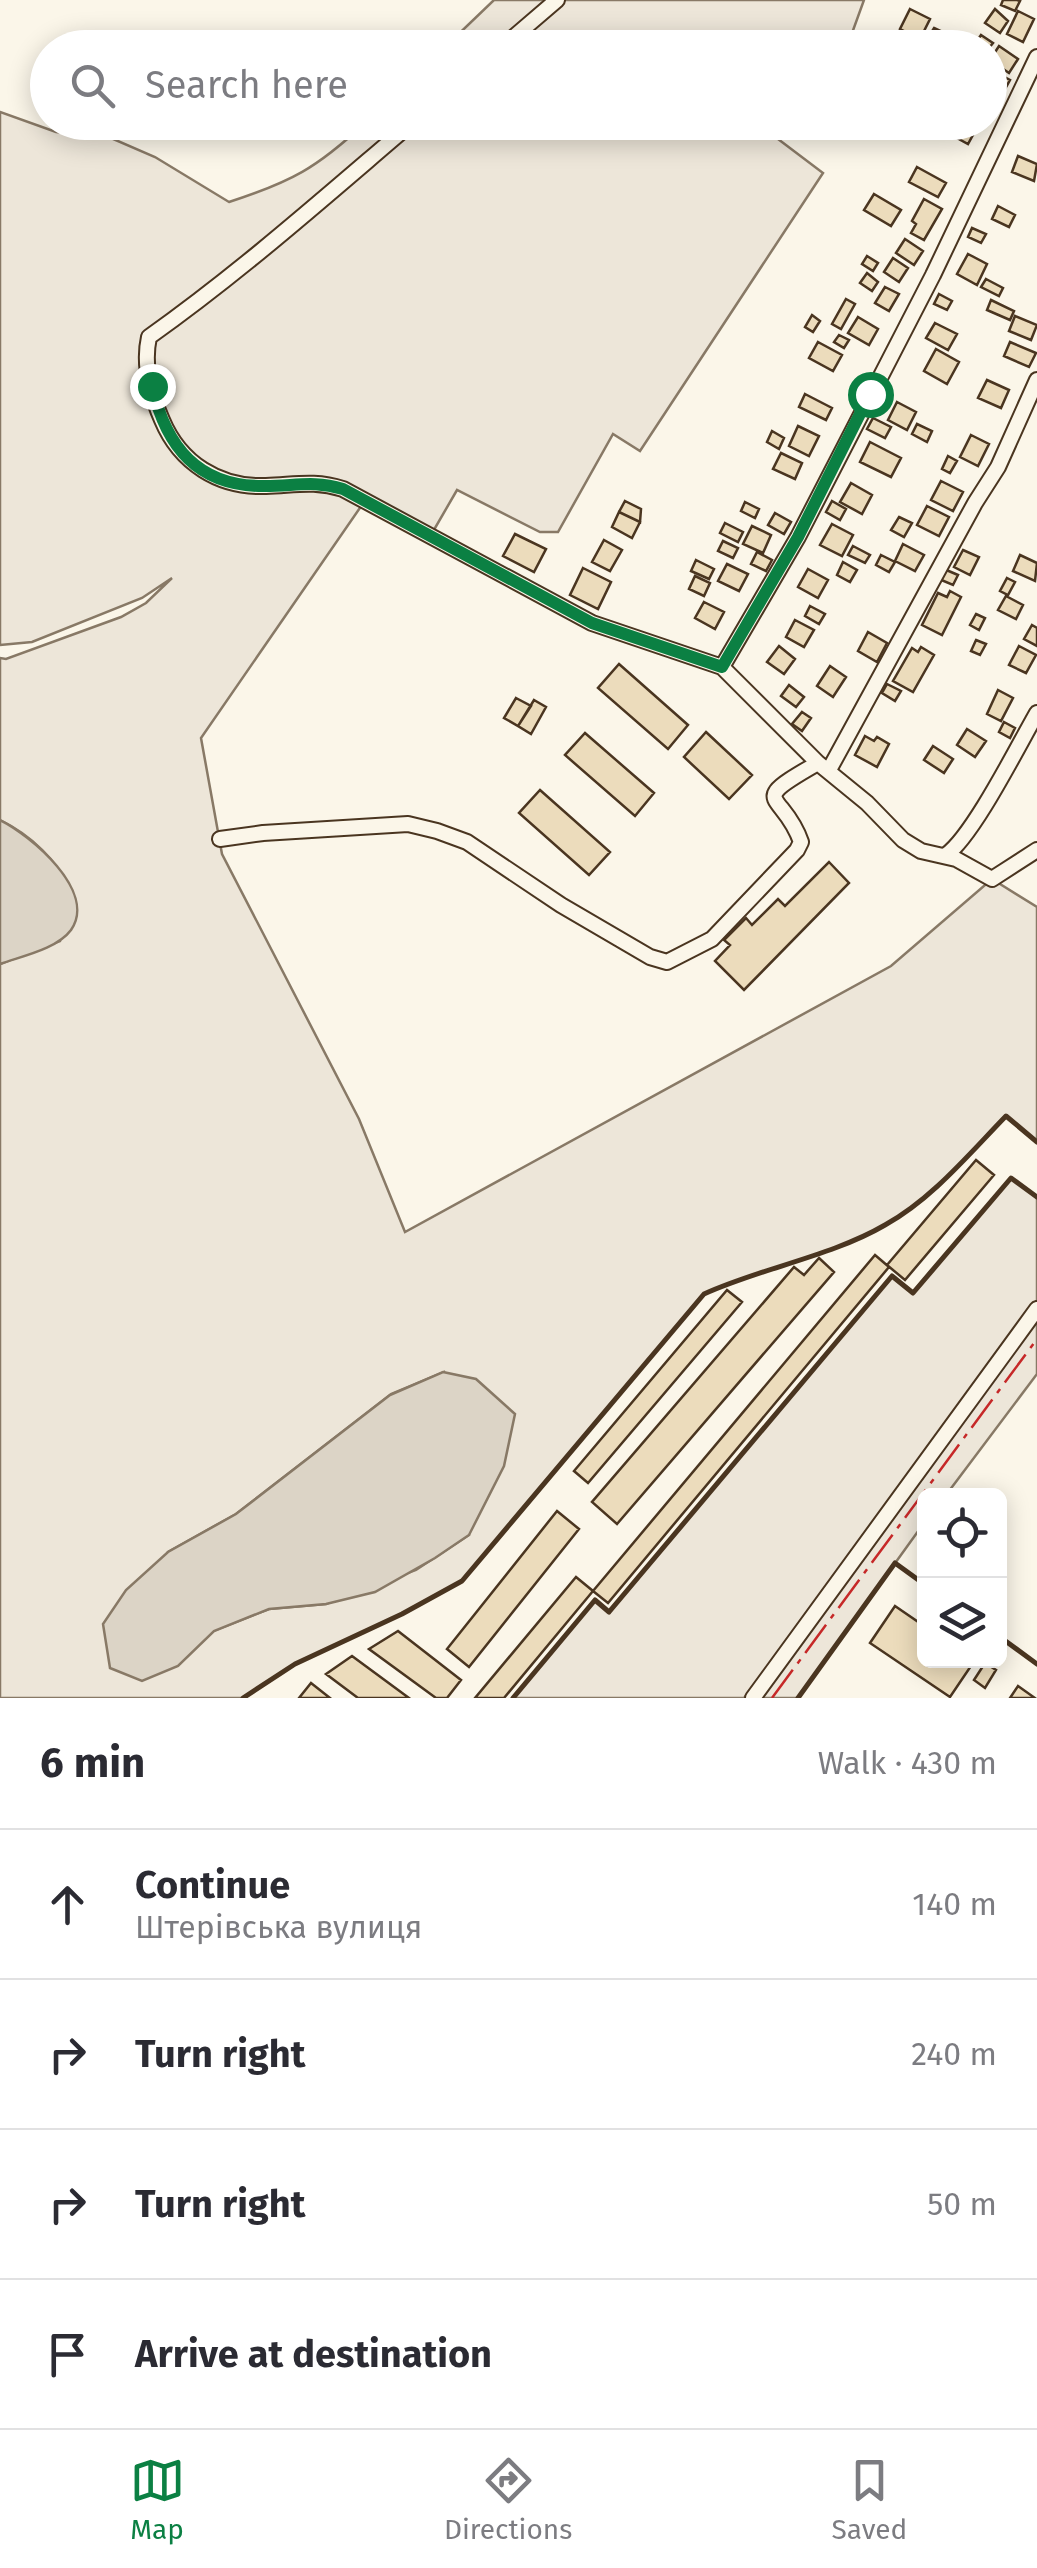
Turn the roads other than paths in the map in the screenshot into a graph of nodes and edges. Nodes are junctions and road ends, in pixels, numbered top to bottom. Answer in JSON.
{"nodes":[{"id":1,"x":557,"y":0,"type":"edge"},
{"id":2,"x":523,"y":30,"type":"edge"},
{"id":3,"x":1037,"y":58,"type":"edge"},
{"id":4,"x":1007,"y":121,"type":"edge"},
{"id":5,"x":392,"y":140,"type":"edge"},
{"id":6,"x":998,"y":140,"type":"edge"},
{"id":7,"x":1037,"y":380,"type":"edge"},
{"id":8,"x":722,"y":667,"type":"junction"},
{"id":9,"x":1037,"y":714,"type":"edge"},
{"id":10,"x":823,"y":767,"type":"junction"},
{"id":11,"x":220,"y":839,"type":"dead end"},
{"id":12,"x":1037,"y":850,"type":"edge"},
{"id":13,"x":946,"y":856,"type":"junction"},
{"id":14,"x":1037,"y":1309,"type":"edge"},
{"id":15,"x":753,"y":1698,"type":"edge"}],
"edges":[{"from":1,"to":2,"type":"street"},
{"from":3,"to":4,"type":"street"},
{"from":5,"to":8,"type":"street"},
{"from":6,"to":8,"type":"street"},
{"from":7,"to":10,"type":"street"},
{"from":8,"to":10,"type":"street"},
{"from":9,"to":13,"type":"street"},
{"from":10,"to":11,"type":"street"},
{"from":10,"to":13,"type":"street"},
{"from":12,"to":13,"type":"street"},
{"from":14,"to":15,"type":"street"}]}
